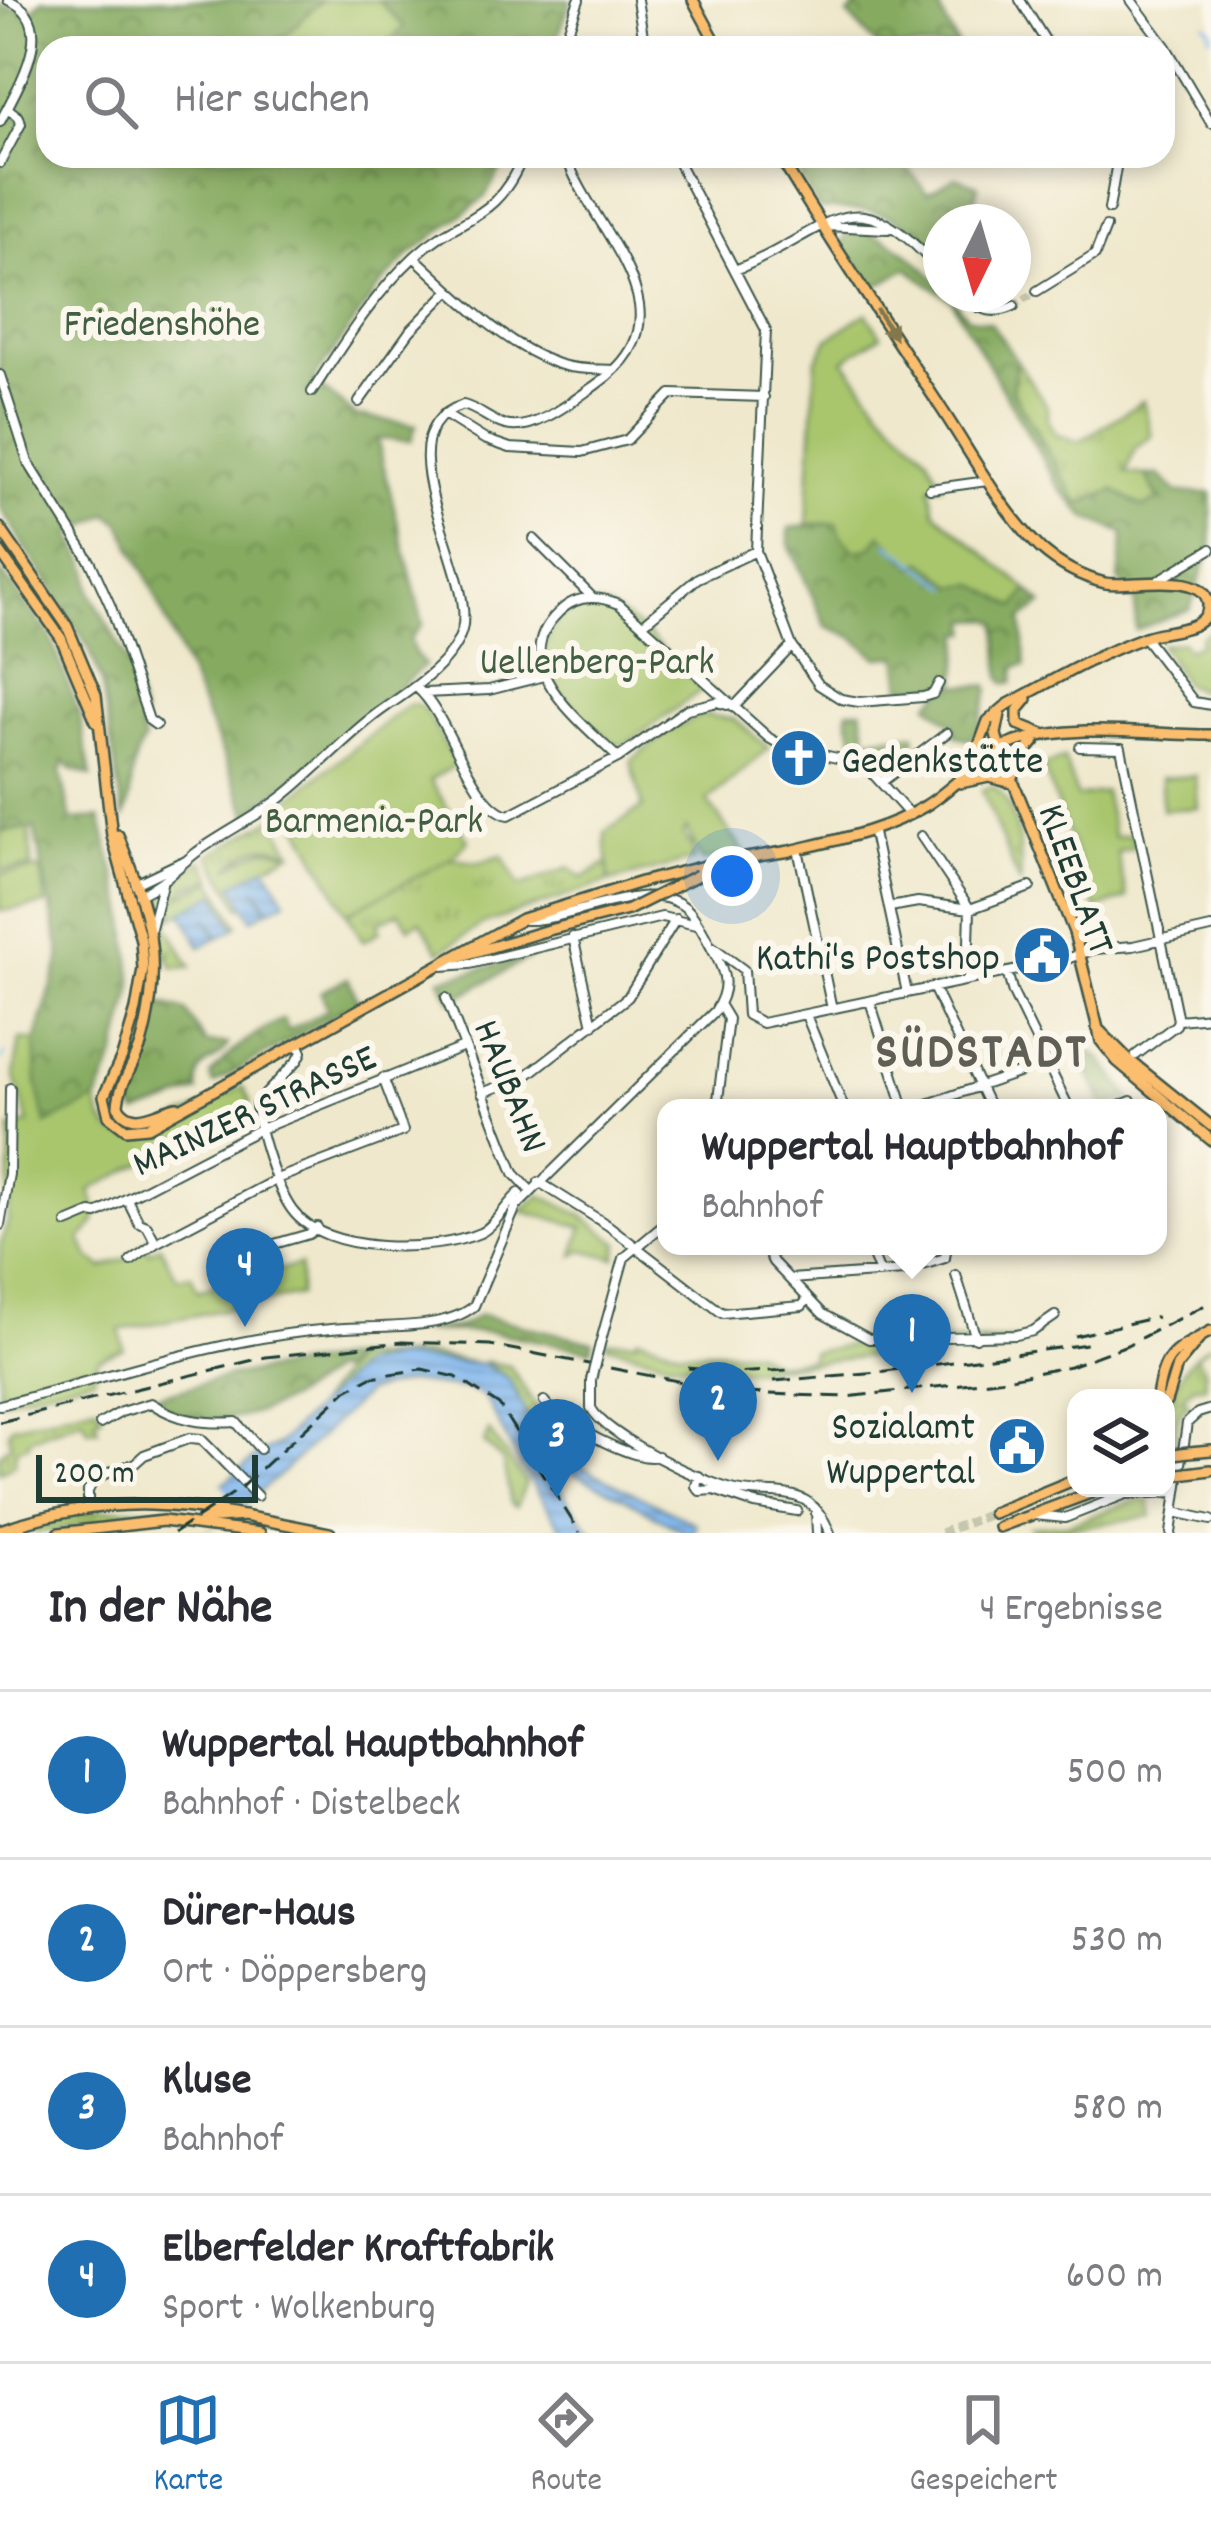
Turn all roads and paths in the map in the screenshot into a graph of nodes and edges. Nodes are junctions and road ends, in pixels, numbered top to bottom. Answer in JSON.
{"nodes":[{"id":1,"x":8,"y":0,"type":"edge"},
{"id":2,"x":579,"y":0,"type":"edge"},
{"id":3,"x":638,"y":0,"type":"edge"},
{"id":4,"x":693,"y":0,"type":"edge"},
{"id":5,"x":1019,"y":0,"type":"edge"},
{"id":6,"x":1131,"y":0,"type":"edge"},
{"id":7,"x":566,"y":36,"type":"edge"},
{"id":8,"x":643,"y":36,"type":"edge"},
{"id":9,"x":712,"y":36,"type":"edge"},
{"id":10,"x":1042,"y":36,"type":"edge"},
{"id":11,"x":1158,"y":36,"type":"edge"},
{"id":12,"x":1175,"y":62,"type":"edge"},
{"id":13,"x":7,"y":108,"type":"junction"},
{"id":14,"x":0,"y":122,"type":"edge"},
{"id":15,"x":1211,"y":123,"type":"edge"},
{"id":16,"x":0,"y":163,"type":"edge"},
{"id":17,"x":516,"y":168,"type":"edge"},
{"id":18,"x":572,"y":168,"type":"edge"},
{"id":19,"x":681,"y":168,"type":"edge"},
{"id":20,"x":785,"y":168,"type":"edge"},
{"id":21,"x":1116,"y":168,"type":"edge"},
{"id":22,"x":1109,"y":209,"type":"dead end"},
{"id":23,"x":1106,"y":227,"type":"dead end"},
{"id":24,"x":817,"y":228,"type":"junction"},
{"id":25,"x":923,"y":252,"type":"edge"},
{"id":26,"x":414,"y":257,"type":"junction"},
{"id":27,"x":735,"y":270,"type":"junction"},
{"id":28,"x":450,"y":290,"type":"junction"},
{"id":29,"x":1037,"y":291,"type":"tunnel mouth"},
{"id":30,"x":615,"y":370,"type":"junction"},
{"id":31,"x":0,"y":374,"type":"edge"},
{"id":32,"x":312,"y":392,"type":"dead end"},
{"id":33,"x":764,"y":398,"type":"junction"},
{"id":34,"x":359,"y":402,"type":"dead end"},
{"id":35,"x":444,"y":414,"type":"junction"},
{"id":36,"x":989,"y":481,"type":"junction"},
{"id":37,"x":930,"y":489,"type":"dead end"},
{"id":38,"x":0,"y":528,"type":"edge"},
{"id":39,"x":534,"y":539,"type":"dead end"},
{"id":40,"x":1211,"y":548,"type":"edge"},
{"id":41,"x":0,"y":551,"type":"edge"},
{"id":42,"x":756,"y":551,"type":"junction"},
{"id":43,"x":1153,"y":584,"type":"junction"},
{"id":44,"x":593,"y":598,"type":"junction"},
{"id":45,"x":1209,"y":610,"type":"edge"},
{"id":46,"x":643,"y":624,"type":"junction"},
{"id":47,"x":1144,"y":637,"type":"junction"},
{"id":48,"x":792,"y":646,"type":"junction"},
{"id":49,"x":544,"y":676,"type":"junction"},
{"id":50,"x":939,"y":682,"type":"dead end"},
{"id":51,"x":420,"y":690,"type":"junction"},
{"id":52,"x":1030,"y":694,"type":"junction"},
{"id":53,"x":1211,"y":705,"type":"edge"},
{"id":54,"x":734,"y":707,"type":"junction"},
{"id":55,"x":1003,"y":710,"type":"junction"},
{"id":56,"x":156,"y":724,"type":"dead end"},
{"id":57,"x":99,"y":726,"type":"junction"},
{"id":58,"x":946,"y":733,"type":"dead end"},
{"id":59,"x":1211,"y":735,"type":"edge"},
{"id":60,"x":1043,"y":736,"type":"junction"},
{"id":61,"x":1079,"y":747,"type":"dead end"},
{"id":62,"x":1000,"y":749,"type":"junction"},
{"id":63,"x":618,"y":758,"type":"junction"},
{"id":64,"x":969,"y":772,"type":"junction"},
{"id":65,"x":883,"y":781,"type":"junction"},
{"id":66,"x":958,"y":783,"type":"junction"},
{"id":67,"x":1012,"y":784,"type":"junction"},
{"id":68,"x":910,"y":815,"type":"junction"},
{"id":69,"x":873,"y":833,"type":"junction"},
{"id":70,"x":921,"y":836,"type":"dead end"},
{"id":71,"x":794,"y":850,"type":"junction"},
{"id":72,"x":184,"y":861,"type":"junction"},
{"id":73,"x":163,"y":883,"type":"junction"},
{"id":74,"x":1030,"y":887,"type":"dead end"},
{"id":75,"x":135,"y":890,"type":"junction"},
{"id":76,"x":647,"y":896,"type":"junction"},
{"id":77,"x":890,"y":907,"type":"junction"},
{"id":78,"x":970,"y":909,"type":"junction"},
{"id":79,"x":652,"y":919,"type":"junction"},
{"id":80,"x":676,"y":919,"type":"junction"},
{"id":81,"x":522,"y":920,"type":"junction"},
{"id":82,"x":695,"y":921,"type":"junction"},
{"id":83,"x":151,"y":928,"type":"junction"},
{"id":84,"x":1211,"y":928,"type":"edge"},
{"id":85,"x":573,"y":937,"type":"junction"},
{"id":86,"x":1160,"y":938,"type":"junction"},
{"id":87,"x":710,"y":946,"type":"junction"},
{"id":88,"x":469,"y":955,"type":"junction"},
{"id":89,"x":1080,"y":955,"type":"junction"},
{"id":90,"x":439,"y":966,"type":"junction"},
{"id":91,"x":738,"y":966,"type":"junction"},
{"id":92,"x":724,"y":969,"type":"junction"},
{"id":93,"x":1007,"y":972,"type":"junction"},
{"id":94,"x":968,"y":980,"type":"junction"},
{"id":95,"x":933,"y":987,"type":"junction"},
{"id":96,"x":908,"y":993,"type":"junction"},
{"id":97,"x":446,"y":998,"type":"dead end"},
{"id":98,"x":870,"y":1001,"type":"junction"},
{"id":99,"x":719,"y":1004,"type":"junction"},
{"id":100,"x":832,"y":1009,"type":"junction"},
{"id":101,"x":806,"y":1014,"type":"junction"},
{"id":102,"x":1211,"y":1017,"type":"edge"},
{"id":103,"x":1178,"y":1020,"type":"junction"},
{"id":104,"x":593,"y":1024,"type":"junction"},
{"id":105,"x":1097,"y":1028,"type":"junction"},
{"id":106,"x":298,"y":1043,"type":"junction"},
{"id":107,"x":464,"y":1047,"type":"junction"},
{"id":108,"x":1136,"y":1054,"type":"dead end"},
{"id":109,"x":1047,"y":1064,"type":"junction"},
{"id":110,"x":383,"y":1078,"type":"junction"},
{"id":111,"x":980,"y":1087,"type":"junction"},
{"id":112,"x":10,"y":1088,"type":"dead end"},
{"id":113,"x":482,"y":1093,"type":"junction"},
{"id":114,"x":718,"y":1099,"type":"edge"},
{"id":115,"x":840,"y":1099,"type":"edge"},
{"id":116,"x":901,"y":1099,"type":"edge"},
{"id":117,"x":943,"y":1099,"type":"edge"},
{"id":118,"x":986,"y":1099,"type":"edge"},
{"id":119,"x":1064,"y":1099,"type":"edge"},
{"id":120,"x":1162,"y":1099,"type":"edge"},
{"id":121,"x":1167,"y":1103,"type":"edge"},
{"id":122,"x":182,"y":1107,"type":"junction"},
{"id":123,"x":1211,"y":1126,"type":"edge"},
{"id":124,"x":258,"y":1130,"type":"junction"},
{"id":125,"x":1211,"y":1140,"type":"edge"},
{"id":126,"x":279,"y":1178,"type":"junction"},
{"id":127,"x":539,"y":1182,"type":"junction"},
{"id":128,"x":531,"y":1190,"type":"junction"},
{"id":129,"x":519,"y":1193,"type":"dead end"},
{"id":130,"x":127,"y":1199,"type":"junction"},
{"id":131,"x":68,"y":1223,"type":"dead end"},
{"id":132,"x":0,"y":1225,"type":"edge"},
{"id":133,"x":317,"y":1227,"type":"junction"},
{"id":134,"x":657,"y":1229,"type":"edge"},
{"id":135,"x":156,"y":1243,"type":"junction"},
{"id":136,"x":634,"y":1246,"type":"junction"},
{"id":137,"x":250,"y":1251,"type":"dead end"},
{"id":138,"x":771,"y":1255,"type":"edge"},
{"id":139,"x":873,"y":1255,"type":"edge"},
{"id":140,"x":938,"y":1255,"type":"edge"},
{"id":141,"x":131,"y":1261,"type":"dead end"},
{"id":142,"x":880,"y":1273,"type":"junction"},
{"id":143,"x":956,"y":1275,"type":"dead end"},
{"id":144,"x":789,"y":1280,"type":"junction"},
{"id":145,"x":808,"y":1299,"type":"junction"},
{"id":146,"x":1054,"y":1316,"type":"dead end"},
{"id":147,"x":1206,"y":1334,"type":"edge"},
{"id":148,"x":976,"y":1338,"type":"junction"},
{"id":149,"x":1158,"y":1389,"type":"edge"},
{"id":150,"x":1170,"y":1389,"type":"edge"},
{"id":151,"x":544,"y":1401,"type":"dead end"},
{"id":152,"x":0,"y":1405,"type":"edge"},
{"id":153,"x":1211,"y":1408,"type":"edge"},
{"id":154,"x":202,"y":1423,"type":"junction"},
{"id":155,"x":100,"y":1424,"type":"dead end"},
{"id":156,"x":201,"y":1439,"type":"junction"},
{"id":157,"x":260,"y":1449,"type":"dead end"},
{"id":158,"x":1211,"y":1450,"type":"edge"},
{"id":159,"x":1175,"y":1454,"type":"edge"},
{"id":160,"x":660,"y":1456,"type":"junction"},
{"id":161,"x":1211,"y":1470,"type":"edge"},
{"id":162,"x":1175,"y":1474,"type":"edge"},
{"id":163,"x":699,"y":1476,"type":"junction"},
{"id":164,"x":1067,"y":1483,"type":"edge"},
{"id":165,"x":1177,"y":1492,"type":"junction"},
{"id":166,"x":256,"y":1496,"type":"dead end"},
{"id":167,"x":1079,"y":1497,"type":"edge"},
{"id":168,"x":88,"y":1508,"type":"junction"},
{"id":169,"x":816,"y":1510,"type":"junction"},
{"id":170,"x":797,"y":1511,"type":"dead end"},
{"id":171,"x":993,"y":1513,"type":"tunnel mouth"},
{"id":172,"x":1033,"y":1514,"type":"junction"},
{"id":173,"x":229,"y":1515,"type":"junction"},
{"id":174,"x":1173,"y":1515,"type":"junction"},
{"id":175,"x":28,"y":1520,"type":"junction"},
{"id":176,"x":1211,"y":1520,"type":"edge"},
{"id":177,"x":168,"y":1521,"type":"junction"},
{"id":178,"x":999,"y":1528,"type":"tunnel mouth"},
{"id":179,"x":0,"y":1530,"type":"edge"},
{"id":180,"x":22,"y":1532,"type":"edge"},
{"id":181,"x":326,"y":1532,"type":"edge"},
{"id":182,"x":59,"y":1533,"type":"edge"},
{"id":183,"x":260,"y":1533,"type":"edge"},
{"id":184,"x":817,"y":1533,"type":"edge"},
{"id":185,"x":830,"y":1533,"type":"edge"},
{"id":186,"x":1171,"y":1533,"type":"edge"}],
"edges":[{"from":1,"to":13,"type":"street"},
{"from":2,"to":7,"type":"street"},
{"from":3,"to":8,"type":"street"},
{"from":4,"to":9,"type":"main road"},
{"from":5,"to":10,"type":"street"},
{"from":6,"to":11,"type":"street"},
{"from":12,"to":15,"type":"street"},
{"from":13,"to":14,"type":"street"},
{"from":13,"to":16,"type":"street"},
{"from":17,"to":26,"type":"street"},
{"from":18,"to":30,"type":"street"},
{"from":19,"to":27,"type":"street"},
{"from":20,"to":24,"type":"main road"},
{"from":21,"to":22,"type":"street"},
{"from":23,"to":29,"type":"street"},
{"from":24,"to":25,"type":"street"},
{"from":24,"to":27,"type":"street"},
{"from":24,"to":36,"type":"main road","one_way":true},
{"from":26,"to":28,"type":"street"},
{"from":26,"to":32,"type":"street"},
{"from":27,"to":33,"type":"street"},
{"from":28,"to":30,"type":"street"},
{"from":28,"to":34,"type":"street"},
{"from":30,"to":35,"type":"street"},
{"from":31,"to":56,"type":"street"},
{"from":33,"to":35,"type":"street"},
{"from":33,"to":42,"type":"street"},
{"from":35,"to":51,"type":"street"},
{"from":36,"to":37,"type":"street"},
{"from":36,"to":43,"type":"main road"},
{"from":38,"to":57,"type":"main road"},
{"from":39,"to":44,"type":"street"},
{"from":40,"to":43,"type":"street"},
{"from":41,"to":57,"type":"main road"},
{"from":42,"to":46,"type":"street"},
{"from":42,"to":48,"type":"street"},
{"from":43,"to":45,"type":"main road"},
{"from":44,"to":46,"type":"street"},
{"from":44,"to":49,"type":"street"},
{"from":45,"to":47,"type":"main road"},
{"from":46,"to":54,"type":"street"},
{"from":47,"to":52,"type":"main road"},
{"from":47,"to":53,"type":"street"},
{"from":48,"to":50,"type":"street"},
{"from":48,"to":54,"type":"street"},
{"from":49,"to":51,"type":"street"},
{"from":49,"to":63,"type":"street"},
{"from":51,"to":63,"type":"street"},
{"from":51,"to":72,"type":"street"},
{"from":52,"to":55,"type":"main road"},
{"from":52,"to":60,"type":"main road"},
{"from":54,"to":63,"type":"street"},
{"from":54,"to":65,"type":"street"},
{"from":55,"to":62,"type":"main road"},
{"from":55,"to":64,"type":"main road"},
{"from":57,"to":75,"type":"main road"},
{"from":58,"to":65,"type":"street"},
{"from":59,"to":60,"type":"main road"},
{"from":60,"to":62,"type":"main road"},
{"from":60,"to":67,"type":"main road"},
{"from":61,"to":86,"type":"street"},
{"from":62,"to":64,"type":"main road"},
{"from":62,"to":67,"type":"main road","name":"KLEEBLATT"},
{"from":64,"to":66,"type":"main road"},
{"from":65,"to":68,"type":"street"},
{"from":66,"to":67,"type":"main road"},
{"from":66,"to":68,"type":"main road"},
{"from":67,"to":89,"type":"main road","name":"KLEEBLATT"},
{"from":68,"to":69,"type":"main road"},
{"from":69,"to":71,"type":"main road"},
{"from":69,"to":77,"type":"street"},
{"from":70,"to":78,"type":"street"},
{"from":71,"to":81,"type":"main road"},
{"from":71,"to":88,"type":"main road","bridge":true},
{"from":71,"to":100,"type":"street"},
{"from":72,"to":73,"type":"street"},
{"from":72,"to":75,"type":"street"},
{"from":73,"to":75,"type":"street"},
{"from":73,"to":83,"type":"street"},
{"from":74,"to":78,"type":"street"},
{"from":75,"to":83,"type":"main road"},
{"from":75,"to":122,"type":"main road"},
{"from":76,"to":79,"type":"street"},
{"from":76,"to":81,"type":"street"},
{"from":76,"to":82,"type":"street"},
{"from":77,"to":78,"type":"street"},
{"from":77,"to":96,"type":"street"},
{"from":78,"to":94,"type":"street"},
{"from":79,"to":80,"type":"street"},
{"from":79,"to":85,"type":"street"},
{"from":80,"to":82,"type":"street"},
{"from":80,"to":104,"type":"street"},
{"from":81,"to":88,"type":"main road"},
{"from":82,"to":87,"type":"street"},
{"from":83,"to":122,"type":"main road"},
{"from":84,"to":86,"type":"street"},
{"from":85,"to":88,"type":"street"},
{"from":85,"to":104,"type":"street"},
{"from":86,"to":89,"type":"street"},
{"from":86,"to":103,"type":"street"},
{"from":87,"to":91,"type":"street"},
{"from":87,"to":92,"type":"street"},
{"from":88,"to":90,"type":"street"},
{"from":88,"to":90,"type":"main road"},
{"from":89,"to":93,"type":"street"},
{"from":89,"to":105,"type":"main road","name":"KLEEBLATT"},
{"from":90,"to":106,"type":"main road"},
{"from":91,"to":92,"type":"street"},
{"from":91,"to":101,"type":"street"},
{"from":92,"to":99,"type":"street"},
{"from":93,"to":94,"type":"street"},
{"from":93,"to":109,"type":"street"},
{"from":94,"to":95,"type":"street"},
{"from":95,"to":96,"type":"street"},
{"from":95,"to":111,"type":"street"},
{"from":96,"to":98,"type":"street"},
{"from":97,"to":107,"type":"street","name":"HAUBAHN"},
{"from":98,"to":100,"type":"street"},
{"from":98,"to":116,"type":"street"},
{"from":99,"to":114,"type":"street"},
{"from":99,"to":127,"type":"street"},
{"from":100,"to":101,"type":"street"},
{"from":101,"to":115,"type":"street"},
{"from":102,"to":103,"type":"street"},
{"from":103,"to":108,"type":"street"},
{"from":104,"to":113,"type":"street"},
{"from":105,"to":120,"type":"main road","name":"KLEEBLATT"},
{"from":105,"to":123,"type":"main road"},
{"from":106,"to":122,"type":"main road"},
{"from":106,"to":124,"type":"street"},
{"from":107,"to":110,"type":"street","name":"MAINZER STRASSE"},
{"from":107,"to":113,"type":"street","name":"HAUBAHN"},
{"from":109,"to":111,"type":"street"},
{"from":109,"to":119,"type":"street"},
{"from":110,"to":124,"type":"street","name":"MAINZER STRASSE"},
{"from":110,"to":126,"type":"street"},
{"from":111,"to":117,"type":"street"},
{"from":111,"to":118,"type":"street"},
{"from":112,"to":132,"type":"street"},
{"from":113,"to":128,"type":"street","name":"HAUBAHN"},
{"from":121,"to":125,"type":"main road","name":"KLEEBLATT"},
{"from":124,"to":126,"type":"street"},
{"from":124,"to":130,"type":"street","name":"MAINZER STRASSE"},
{"from":126,"to":133,"type":"street"},
{"from":126,"to":135,"type":"street"},
{"from":127,"to":128,"type":"street"},
{"from":127,"to":136,"type":"street"},
{"from":128,"to":152,"type":"street"},
{"from":129,"to":133,"type":"street"},
{"from":130,"to":131,"type":"street","name":"MAINZER STRASSE"},
{"from":130,"to":135,"type":"street"},
{"from":133,"to":137,"type":"street"},
{"from":134,"to":136,"type":"street"},
{"from":135,"to":141,"type":"street"},
{"from":136,"to":145,"type":"street"},
{"from":136,"to":160,"type":"street","bridge":true},
{"from":138,"to":144,"type":"street"},
{"from":139,"to":142,"type":"street"},
{"from":140,"to":142,"type":"street"},
{"from":142,"to":144,"type":"street"},
{"from":143,"to":148,"type":"street"},
{"from":144,"to":145,"type":"street"},
{"from":145,"to":148,"type":"street"},
{"from":146,"to":148,"type":"street"},
{"from":147,"to":149,"type":"main road"},
{"from":147,"to":150,"type":"main road"},
{"from":151,"to":160,"type":"street"},
{"from":153,"to":165,"type":"street"},
{"from":154,"to":155,"type":"street"},
{"from":154,"to":156,"type":"street"},
{"from":154,"to":157,"type":"street"},
{"from":156,"to":166,"type":"street"},
{"from":156,"to":168,"type":"street"},
{"from":158,"to":159,"type":"main road","bridge":true},
{"from":160,"to":163,"type":"street"},
{"from":161,"to":162,"type":"main road","bridge":true},
{"from":163,"to":169,"type":"street"},
{"from":163,"to":170,"type":"street"},
{"from":164,"to":171,"type":"main road"},
{"from":165,"to":172,"type":"street"},
{"from":165,"to":174,"type":"street"},
{"from":167,"to":172,"type":"main road"},
{"from":168,"to":173,"type":"main road"},
{"from":168,"to":175,"type":"main road"},
{"from":169,"to":184,"type":"street"},
{"from":169,"to":185,"type":"street"},
{"from":172,"to":178,"type":"main road"},
{"from":173,"to":177,"type":"main road"},
{"from":173,"to":181,"type":"main road"},
{"from":174,"to":176,"type":"street"},
{"from":174,"to":186,"type":"street"},
{"from":175,"to":179,"type":"main road"},
{"from":175,"to":180,"type":"main road"},
{"from":177,"to":182,"type":"main road"},
{"from":177,"to":183,"type":"main road"}]}
